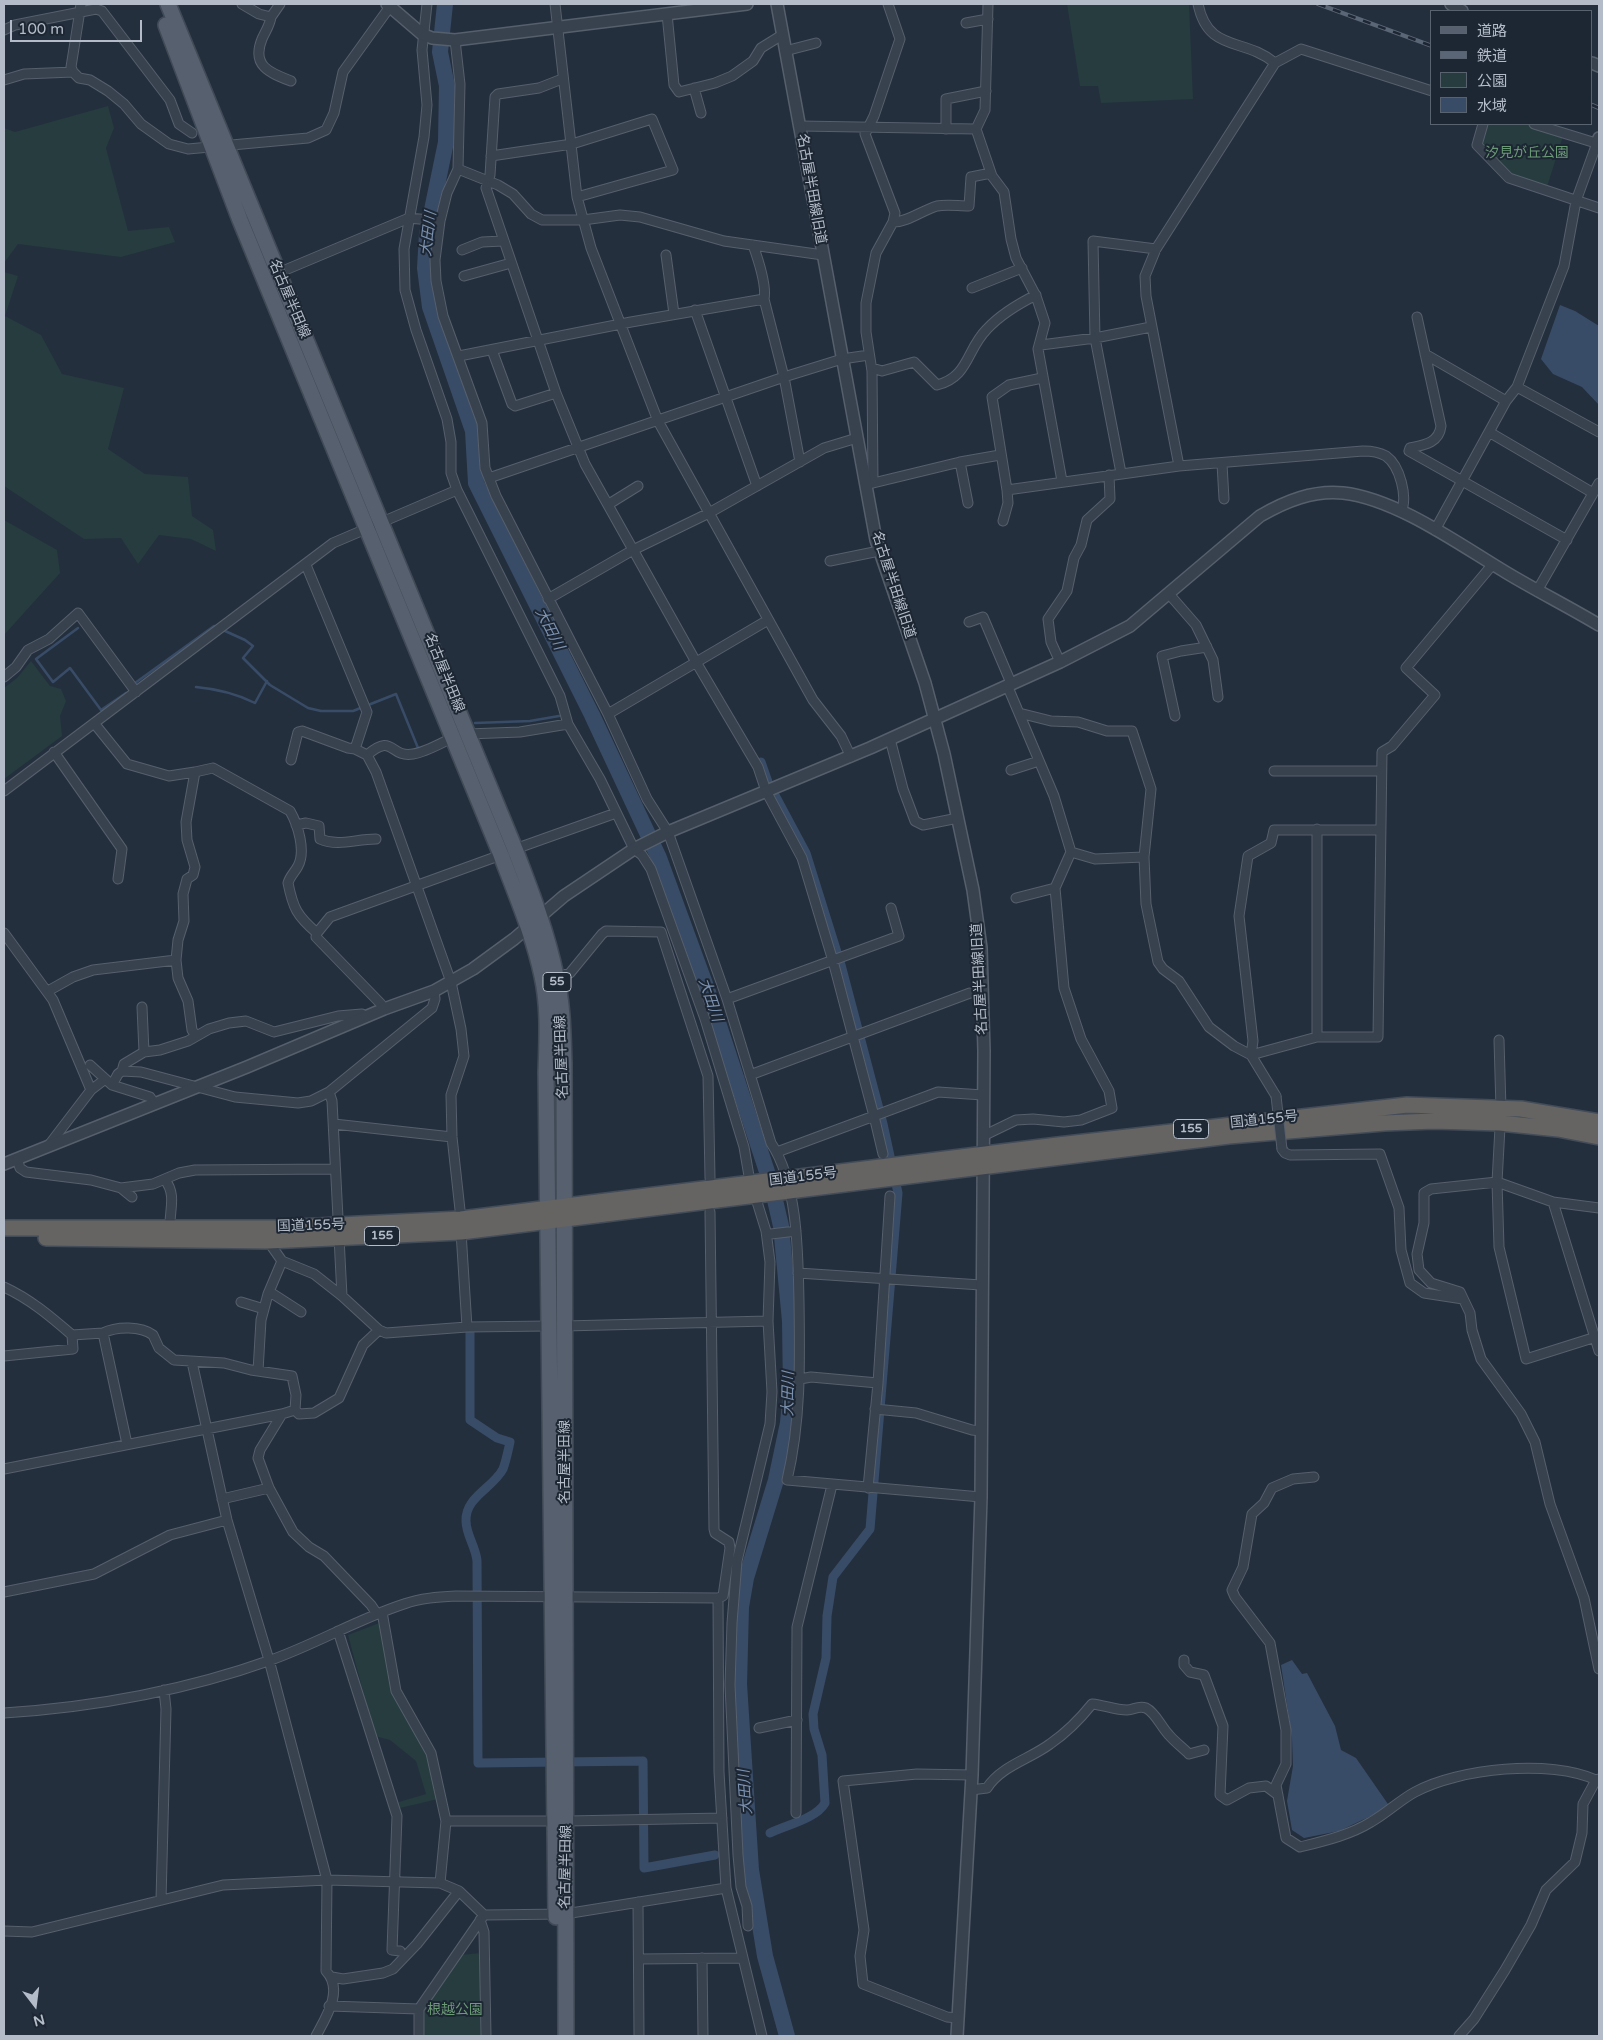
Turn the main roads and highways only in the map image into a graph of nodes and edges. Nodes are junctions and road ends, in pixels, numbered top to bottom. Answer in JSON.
{"nodes":[{"id":1,"x":157,"y":4,"type":"edge"},
{"id":2,"x":168,"y":4,"type":"edge"},
{"id":3,"x":461,"y":736,"type":"junction"},
{"id":4,"x":534,"y":921,"type":"junction"},
{"id":5,"x":1500,"y":1116,"type":"junction"},
{"id":6,"x":1599,"y":1122,"type":"edge"},
{"id":7,"x":1599,"y":1137,"type":"edge"},
{"id":8,"x":555,"y":1214,"type":"junction"},
{"id":9,"x":4,"y":1228,"type":"edge"},
{"id":10,"x":337,"y":1232,"type":"junction"},
{"id":11,"x":4,"y":1237,"type":"edge"},
{"id":12,"x":560,"y":1915,"type":"junction"},
{"id":13,"x":557,"y":2036,"type":"edge"},
{"id":14,"x":566,"y":2036,"type":"edge"}],
"edges":[{"from":1,"to":3,"type":"main road","name":"名古屋半田線","number":"55"},
{"from":2,"to":3,"type":"main road","name":"名古屋半田線","number":"55"},
{"from":3,"to":4,"type":"main road","name":"名古屋半田線","number":"55"},
{"from":4,"to":8,"type":"main road","name":"名古屋半田線","number":"55"},
{"from":4,"to":8,"type":"main road","name":"名古屋半田線","number":"55"},
{"from":5,"to":6,"type":"highway","name":"国道155号","number":"155"},
{"from":5,"to":7,"type":"highway","name":"国道155号","number":"155"},
{"from":5,"to":8,"type":"highway","name":"国道155号","number":"155"},
{"from":8,"to":10,"type":"highway","name":"国道155号","number":"155"},
{"from":8,"to":12,"type":"main road","name":"名古屋半田線","number":"55"},
{"from":9,"to":10,"type":"highway","name":"国道155号","number":"155"},
{"from":10,"to":11,"type":"highway","name":"国道155号","number":"155"},
{"from":12,"to":13,"type":"main road","name":"名古屋半田線","number":"55"},
{"from":12,"to":14,"type":"main road","name":"名古屋半田線","number":"55"}]}
